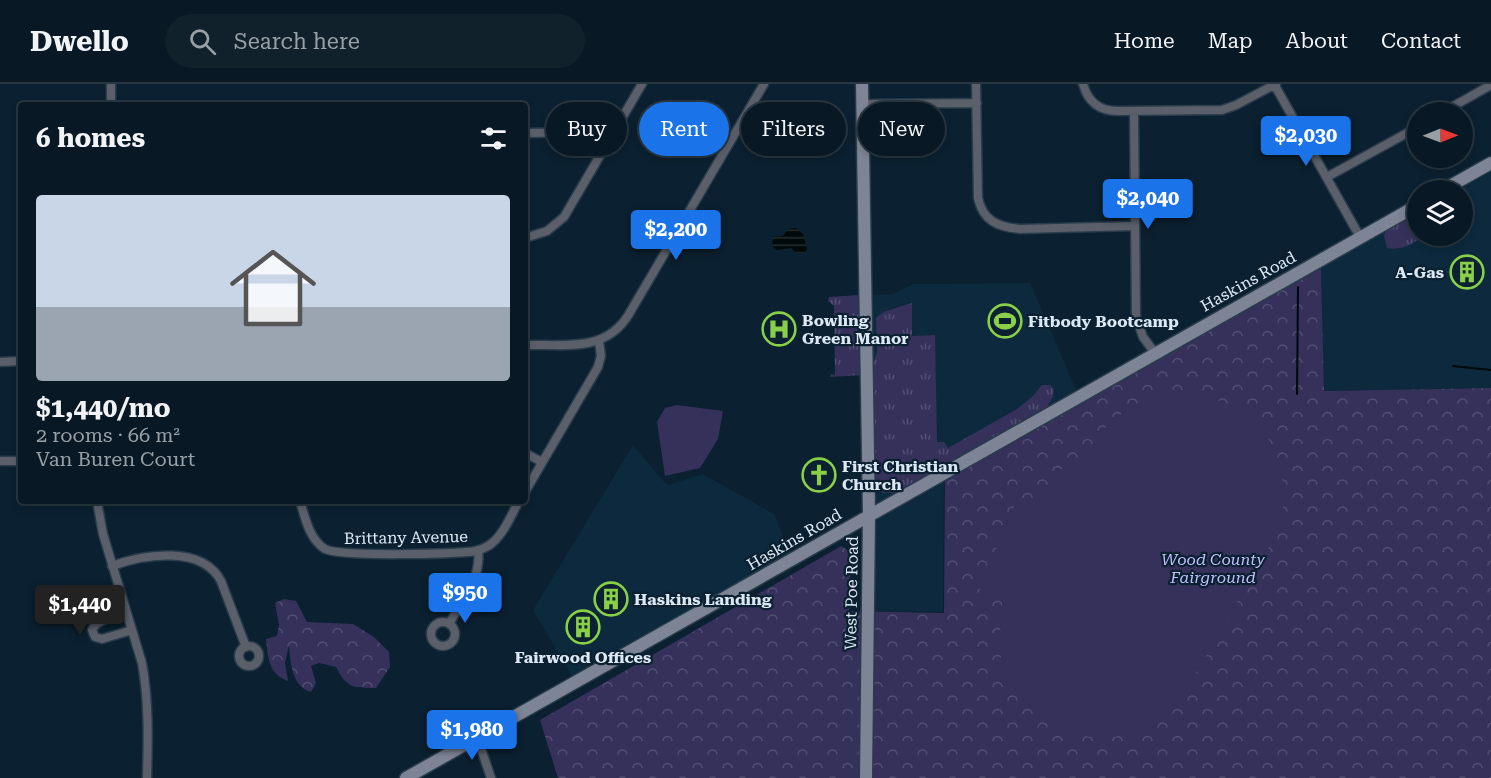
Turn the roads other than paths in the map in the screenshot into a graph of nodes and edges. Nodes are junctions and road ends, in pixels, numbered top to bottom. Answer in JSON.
{"nodes":[{"id":1,"x":111,"y":84,"type":"edge"},
{"id":2,"x":642,"y":84,"type":"edge"},
{"id":3,"x":764,"y":84,"type":"edge"},
{"id":4,"x":862,"y":84,"type":"edge"},
{"id":5,"x":976,"y":84,"type":"edge"},
{"id":6,"x":1083,"y":84,"type":"edge"},
{"id":7,"x":1275,"y":84,"type":"edge"},
{"id":8,"x":1491,"y":86,"type":"edge"},
{"id":9,"x":111,"y":102,"type":"edge"},
{"id":10,"x":862,"y":102,"type":"edge"},
{"id":11,"x":1461,"y":102,"type":"edge"},
{"id":12,"x":945,"y":104,"type":"edge"},
{"id":13,"x":976,"y":104,"type":"junction"},
{"id":14,"x":627,"y":110,"type":"edge"},
{"id":15,"x":1134,"y":111,"type":"junction"},
{"id":16,"x":528,"y":133,"type":"edge"},
{"id":17,"x":546,"y":133,"type":"edge"},
{"id":18,"x":1407,"y":133,"type":"edge"},
{"id":19,"x":600,"y":156,"type":"edge"},
{"id":20,"x":863,"y":156,"type":"edge"},
{"id":21,"x":1491,"y":163,"type":"edge"},
{"id":22,"x":1327,"y":177,"type":"junction"},
{"id":23,"x":1461,"y":180,"type":"edge"},
{"id":24,"x":1407,"y":211,"type":"edge"},
{"id":25,"x":1135,"y":226,"type":"junction"},
{"id":26,"x":528,"y":237,"type":"edge"},
{"id":27,"x":1360,"y":237,"type":"junction"},
{"id":28,"x":599,"y":341,"type":"junction"},
{"id":29,"x":528,"y":345,"type":"edge"},
{"id":30,"x":1155,"y":353,"type":"junction"},
{"id":31,"x":18,"y":361,"type":"edge"},
{"id":32,"x":0,"y":362,"type":"edge"},
{"id":33,"x":528,"y":455,"type":"edge"},
{"id":34,"x":18,"y":460,"type":"edge"},
{"id":35,"x":0,"y":461,"type":"edge"},
{"id":36,"x":542,"y":462,"type":"junction"},
{"id":37,"x":528,"y":487,"type":"edge"},
{"id":38,"x":98,"y":504,"type":"edge"},
{"id":39,"x":301,"y":504,"type":"edge"},
{"id":40,"x":517,"y":504,"type":"edge"},
{"id":41,"x":868,"y":514,"type":"junction"},
{"id":42,"x":478,"y":550,"type":"junction"},
{"id":43,"x":112,"y":566,"type":"junction"},
{"id":44,"x":127,"y":614,"type":"junction"},
{"id":45,"x":449,"y":624,"type":"dead end"},
{"id":46,"x":132,"y":630,"type":"junction"},
{"id":47,"x":246,"y":647,"type":"dead end"},
{"id":48,"x":477,"y":737,"type":"junction"},
{"id":49,"x":147,"y":778,"type":"edge"},
{"id":50,"x":406,"y":778,"type":"edge"},
{"id":51,"x":491,"y":778,"type":"edge"},
{"id":52,"x":866,"y":778,"type":"edge"}],
"edges":[{"from":1,"to":9,"type":"street"},
{"from":2,"to":14,"type":"street"},
{"from":3,"to":28,"type":"street"},
{"from":4,"to":10,"type":"main road","name":"West Poe Road"},
{"from":5,"to":13,"type":"street"},
{"from":6,"to":15,"type":"street"},
{"from":7,"to":15,"type":"street"},
{"from":7,"to":22,"type":"street"},
{"from":8,"to":11,"type":"street"},
{"from":12,"to":13,"type":"street"},
{"from":13,"to":25,"type":"street"},
{"from":15,"to":25,"type":"street"},
{"from":16,"to":17,"type":"street"},
{"from":18,"to":22,"type":"street"},
{"from":19,"to":26,"type":"street"},
{"from":20,"to":41,"type":"main road","name":"West Poe Road"},
{"from":21,"to":23,"type":"main road"},
{"from":22,"to":27,"type":"street"},
{"from":24,"to":27,"type":"main road","name":"Haskins Road"},
{"from":25,"to":30,"type":"street"},
{"from":27,"to":30,"type":"main road","name":"Haskins Road"},
{"from":28,"to":29,"type":"street"},
{"from":28,"to":36,"type":"street"},
{"from":30,"to":41,"type":"main road","name":"Haskins Road"},
{"from":31,"to":32,"type":"street"},
{"from":33,"to":36,"type":"street"},
{"from":34,"to":35,"type":"street"},
{"from":36,"to":37,"type":"street"},
{"from":38,"to":43,"type":"street"},
{"from":39,"to":42,"type":"street","name":"Brittany Avenue"},
{"from":40,"to":42,"type":"street","name":"Brittany Avenue"},
{"from":41,"to":48,"type":"main road","name":"Haskins Road"},
{"from":41,"to":52,"type":"main road","name":"West Poe Road"},
{"from":42,"to":45,"type":"street"},
{"from":43,"to":44,"type":"street"},
{"from":43,"to":47,"type":"street"},
{"from":44,"to":46,"type":"street"},
{"from":44,"to":46,"type":"street"},
{"from":46,"to":49,"type":"street"},
{"from":48,"to":50,"type":"main road","name":"Haskins Road"},
{"from":48,"to":51,"type":"street"}]}
